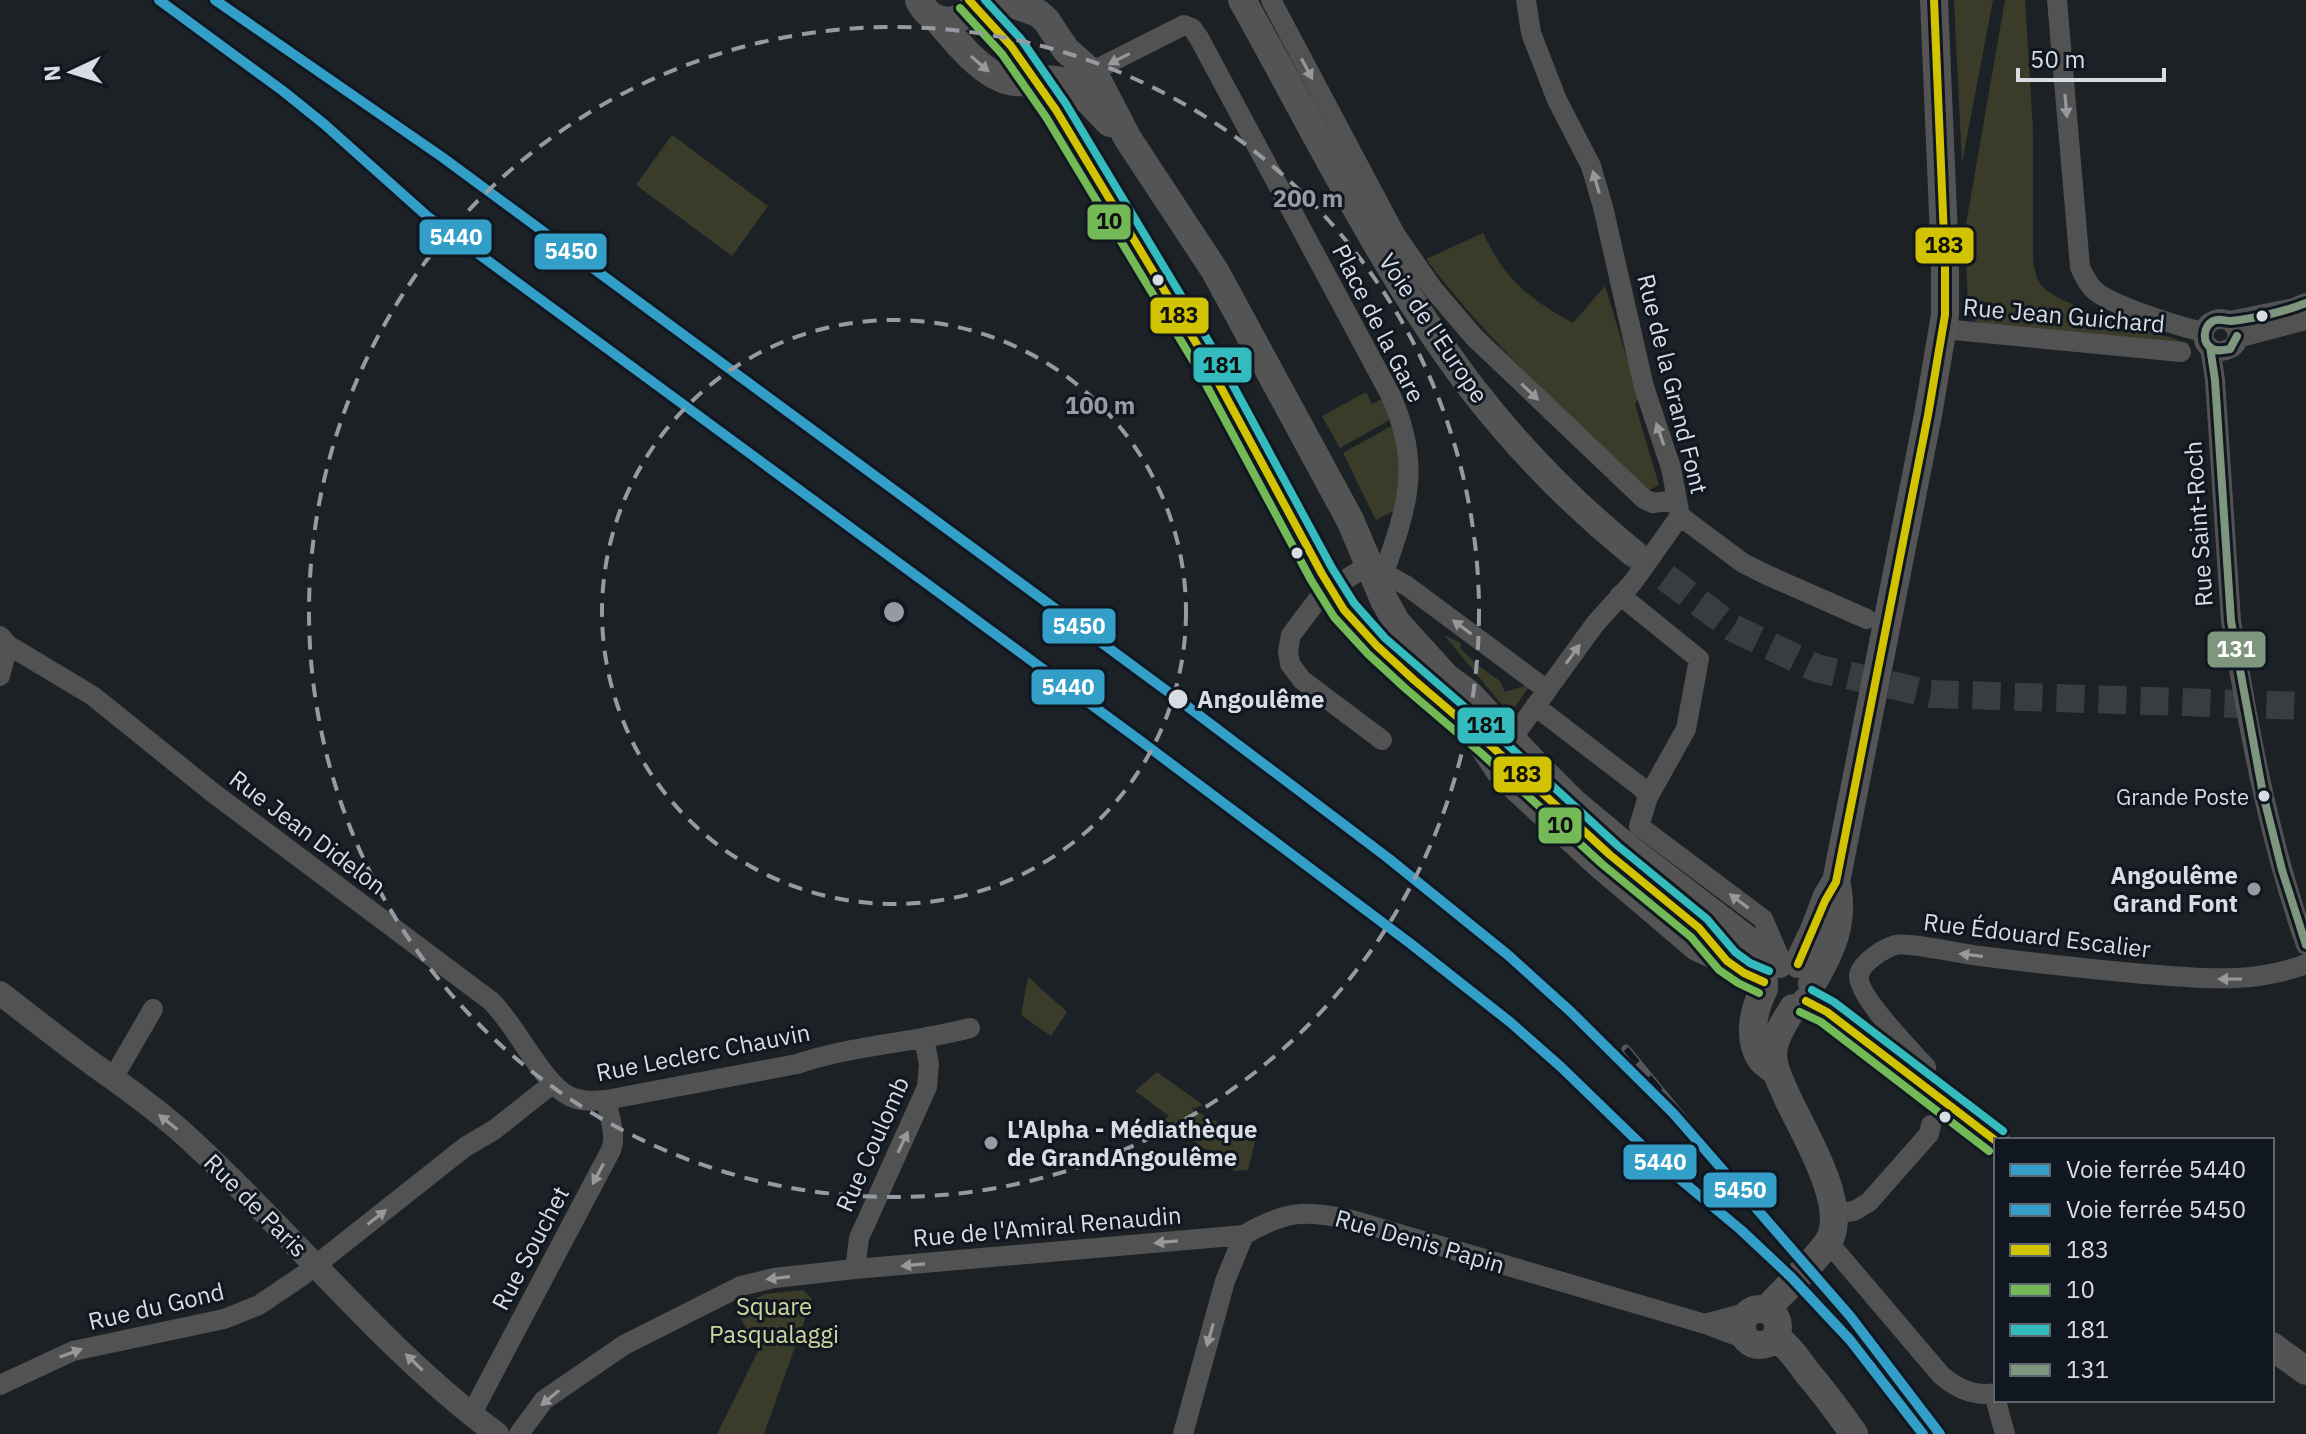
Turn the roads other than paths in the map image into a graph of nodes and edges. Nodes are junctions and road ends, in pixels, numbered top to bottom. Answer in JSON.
{"nodes":[{"id":1,"x":977,"y":0,"type":"edge"},
{"id":2,"x":1001,"y":0,"type":"edge"},
{"id":3,"x":1242,"y":0,"type":"edge"},
{"id":4,"x":1249,"y":0,"type":"edge"},
{"id":5,"x":1271,"y":0,"type":"edge"},
{"id":6,"x":1526,"y":0,"type":"edge"},
{"id":7,"x":1934,"y":0,"type":"edge"},
{"id":8,"x":2057,"y":0,"type":"edge"},
{"id":9,"x":928,"y":9,"type":"edge"},
{"id":10,"x":1057,"y":40,"type":"junction"},
{"id":11,"x":1281,"y":69,"type":"junction"},
{"id":12,"x":1091,"y":72,"type":"junction"},
{"id":13,"x":1038,"y":81,"type":"junction"},
{"id":14,"x":1128,"y":139,"type":"junction"},
{"id":15,"x":2306,"y":303,"type":"edge"},
{"id":16,"x":2306,"y":320,"type":"edge"},
{"id":17,"x":1943,"y":329,"type":"junction"},
{"id":18,"x":2221,"y":338,"type":"junction"},
{"id":19,"x":2181,"y":352,"type":"dead end"},
{"id":20,"x":1678,"y":508,"type":"junction"},
{"id":21,"x":1632,"y":552,"type":"tunnel mouth"},
{"id":22,"x":1376,"y":572,"type":"junction"},
{"id":23,"x":1620,"y":595,"type":"junction"},
{"id":24,"x":1867,"y":619,"type":"dead end"},
{"id":25,"x":4,"y":641,"type":"edge"},
{"id":26,"x":0,"y":676,"type":"edge"},
{"id":27,"x":1446,"y":677,"type":"junction"},
{"id":28,"x":1541,"y":698,"type":"junction"},
{"id":29,"x":1382,"y":740,"type":"dead end"},
{"id":30,"x":1511,"y":740,"type":"junction"},
{"id":31,"x":1648,"y":797,"type":"junction"},
{"id":32,"x":2306,"y":945,"type":"edge"},
{"id":33,"x":2306,"y":964,"type":"edge"},
{"id":34,"x":1787,"y":982,"type":"junction"},
{"id":35,"x":0,"y":993,"type":"edge"},
{"id":36,"x":153,"y":1009,"type":"dead end"},
{"id":37,"x":970,"y":1028,"type":"dead end"},
{"id":38,"x":924,"y":1039,"type":"junction"},
{"id":39,"x":113,"y":1078,"type":"junction"},
{"id":40,"x":552,"y":1084,"type":"junction"},
{"id":41,"x":1921,"y":1085,"type":"junction"},
{"id":42,"x":606,"y":1100,"type":"junction"},
{"id":43,"x":1931,"y":1125,"type":"dead end"},
{"id":44,"x":1994,"y":1140,"type":"edge"},
{"id":45,"x":1833,"y":1214,"type":"junction"},
{"id":46,"x":1244,"y":1235,"type":"junction"},
{"id":47,"x":1828,"y":1242,"type":"junction"},
{"id":48,"x":316,"y":1265,"type":"junction"},
{"id":49,"x":855,"y":1269,"type":"junction"},
{"id":50,"x":1760,"y":1325,"type":"junction"},
{"id":51,"x":2274,"y":1347,"type":"edge"},
{"id":52,"x":2306,"y":1371,"type":"edge"},
{"id":53,"x":0,"y":1385,"type":"edge"},
{"id":54,"x":1994,"y":1394,"type":"edge"},
{"id":55,"x":1997,"y":1402,"type":"edge"},
{"id":56,"x":471,"y":1415,"type":"junction"},
{"id":57,"x":497,"y":1434,"type":"edge"},
{"id":58,"x":519,"y":1434,"type":"edge"},
{"id":59,"x":1183,"y":1434,"type":"edge"},
{"id":60,"x":1854,"y":1434,"type":"edge"},
{"id":61,"x":2005,"y":1434,"type":"edge"}],
"edges":[{"from":1,"to":9,"type":"main road"},
{"from":2,"to":10,"type":"main road"},
{"from":3,"to":11,"type":"main road","name":"Voie de l'Europe"},
{"from":4,"to":11,"type":"main road","name":"Voie de l'Europe"},
{"from":5,"to":20,"type":"street","one_way":true},
{"from":20,"to":6,"type":"street","name":"Rue de la Grand Font","one_way":true},
{"from":7,"to":17,"type":"main road"},
{"from":8,"to":18,"type":"street","one_way":true},
{"from":9,"to":13,"type":"main road","one_way":true},
{"from":10,"to":12,"type":"main road"},
{"from":10,"to":13,"type":"main road"},
{"from":11,"to":21,"type":"main road","name":"Voie de l'Europe"},
{"from":12,"to":14,"type":"main road"},
{"from":22,"to":12,"type":"street","name":"Place de la Gare","one_way":true},
{"from":13,"to":14,"type":"main road"},
{"from":14,"to":22,"type":"main road"},
{"from":15,"to":18,"type":"street"},
{"from":16,"to":18,"type":"street"},
{"from":17,"to":19,"type":"street","name":"Rue Jean Guichard"},
{"from":17,"to":34,"type":"main road"},
{"from":18,"to":32,"type":"street","name":"Rue Saint-Roch"},
{"from":20,"to":23,"type":"street","name":"Rue de la Grand Font"},
{"from":20,"to":24,"type":"street"},
{"from":22,"to":27,"type":"main road"},
{"from":28,"to":22,"type":"street","one_way":true},
{"from":22,"to":29,"type":"street"},
{"from":28,"to":23,"type":"street","name":"Rue de la Grand Font","one_way":true},
{"from":23,"to":31,"type":"street"},
{"from":25,"to":26,"type":"street"},
{"from":25,"to":40,"type":"street","name":"Rue Jean Didelon"},
{"from":27,"to":30,"type":"main road"},
{"from":27,"to":34,"type":"main road"},
{"from":28,"to":30,"type":"street","name":"Rue de la Grand Font"},
{"from":28,"to":31,"type":"street"},
{"from":30,"to":34,"type":"main road"},
{"from":34,"to":31,"type":"street","one_way":true},
{"from":33,"to":41,"type":"street","name":"Rue Édouard Escalier","one_way":true},
{"from":34,"to":41,"type":"main road"},
{"from":34,"to":45,"type":"main road"},
{"from":35,"to":39,"type":"street","name":"Rue de Paris"},
{"from":36,"to":39,"type":"street"},
{"from":37,"to":38,"type":"street","name":"Rue Leclerc Chauvin"},
{"from":38,"to":42,"type":"street","name":"Rue Leclerc Chauvin"},
{"from":49,"to":38,"type":"street","name":"Rue Coulomb","one_way":true},
{"from":48,"to":39,"type":"street","name":"Rue de Paris","one_way":true},
{"from":40,"to":42,"type":"street","name":"Rue Leclerc Chauvin"},
{"from":48,"to":40,"type":"street","one_way":true},
{"from":41,"to":44,"type":"main road"},
{"from":42,"to":56,"type":"street","name":"Rue Souchet","one_way":true},
{"from":43,"to":45,"type":"street"},
{"from":45,"to":47,"type":"main road"},
{"from":46,"to":49,"type":"street","name":"Rue de l'Amiral Renaudin","one_way":true},
{"from":46,"to":50,"type":"street","name":"Rue Denis Papin"},
{"from":46,"to":59,"type":"street","one_way":true},
{"from":47,"to":50,"type":"main road"},
{"from":47,"to":54,"type":"street"},
{"from":53,"to":48,"type":"street","name":"Rue du Gond","one_way":true},
{"from":56,"to":48,"type":"street","name":"Rue de Paris","one_way":true},
{"from":49,"to":58,"type":"street","name":"Rue de l'Amiral Renaudin","one_way":true},
{"from":50,"to":60,"type":"main road"},
{"from":51,"to":52,"type":"main road"},
{"from":55,"to":61,"type":"street"},
{"from":56,"to":57,"type":"street","name":"Rue de Paris"}]}
